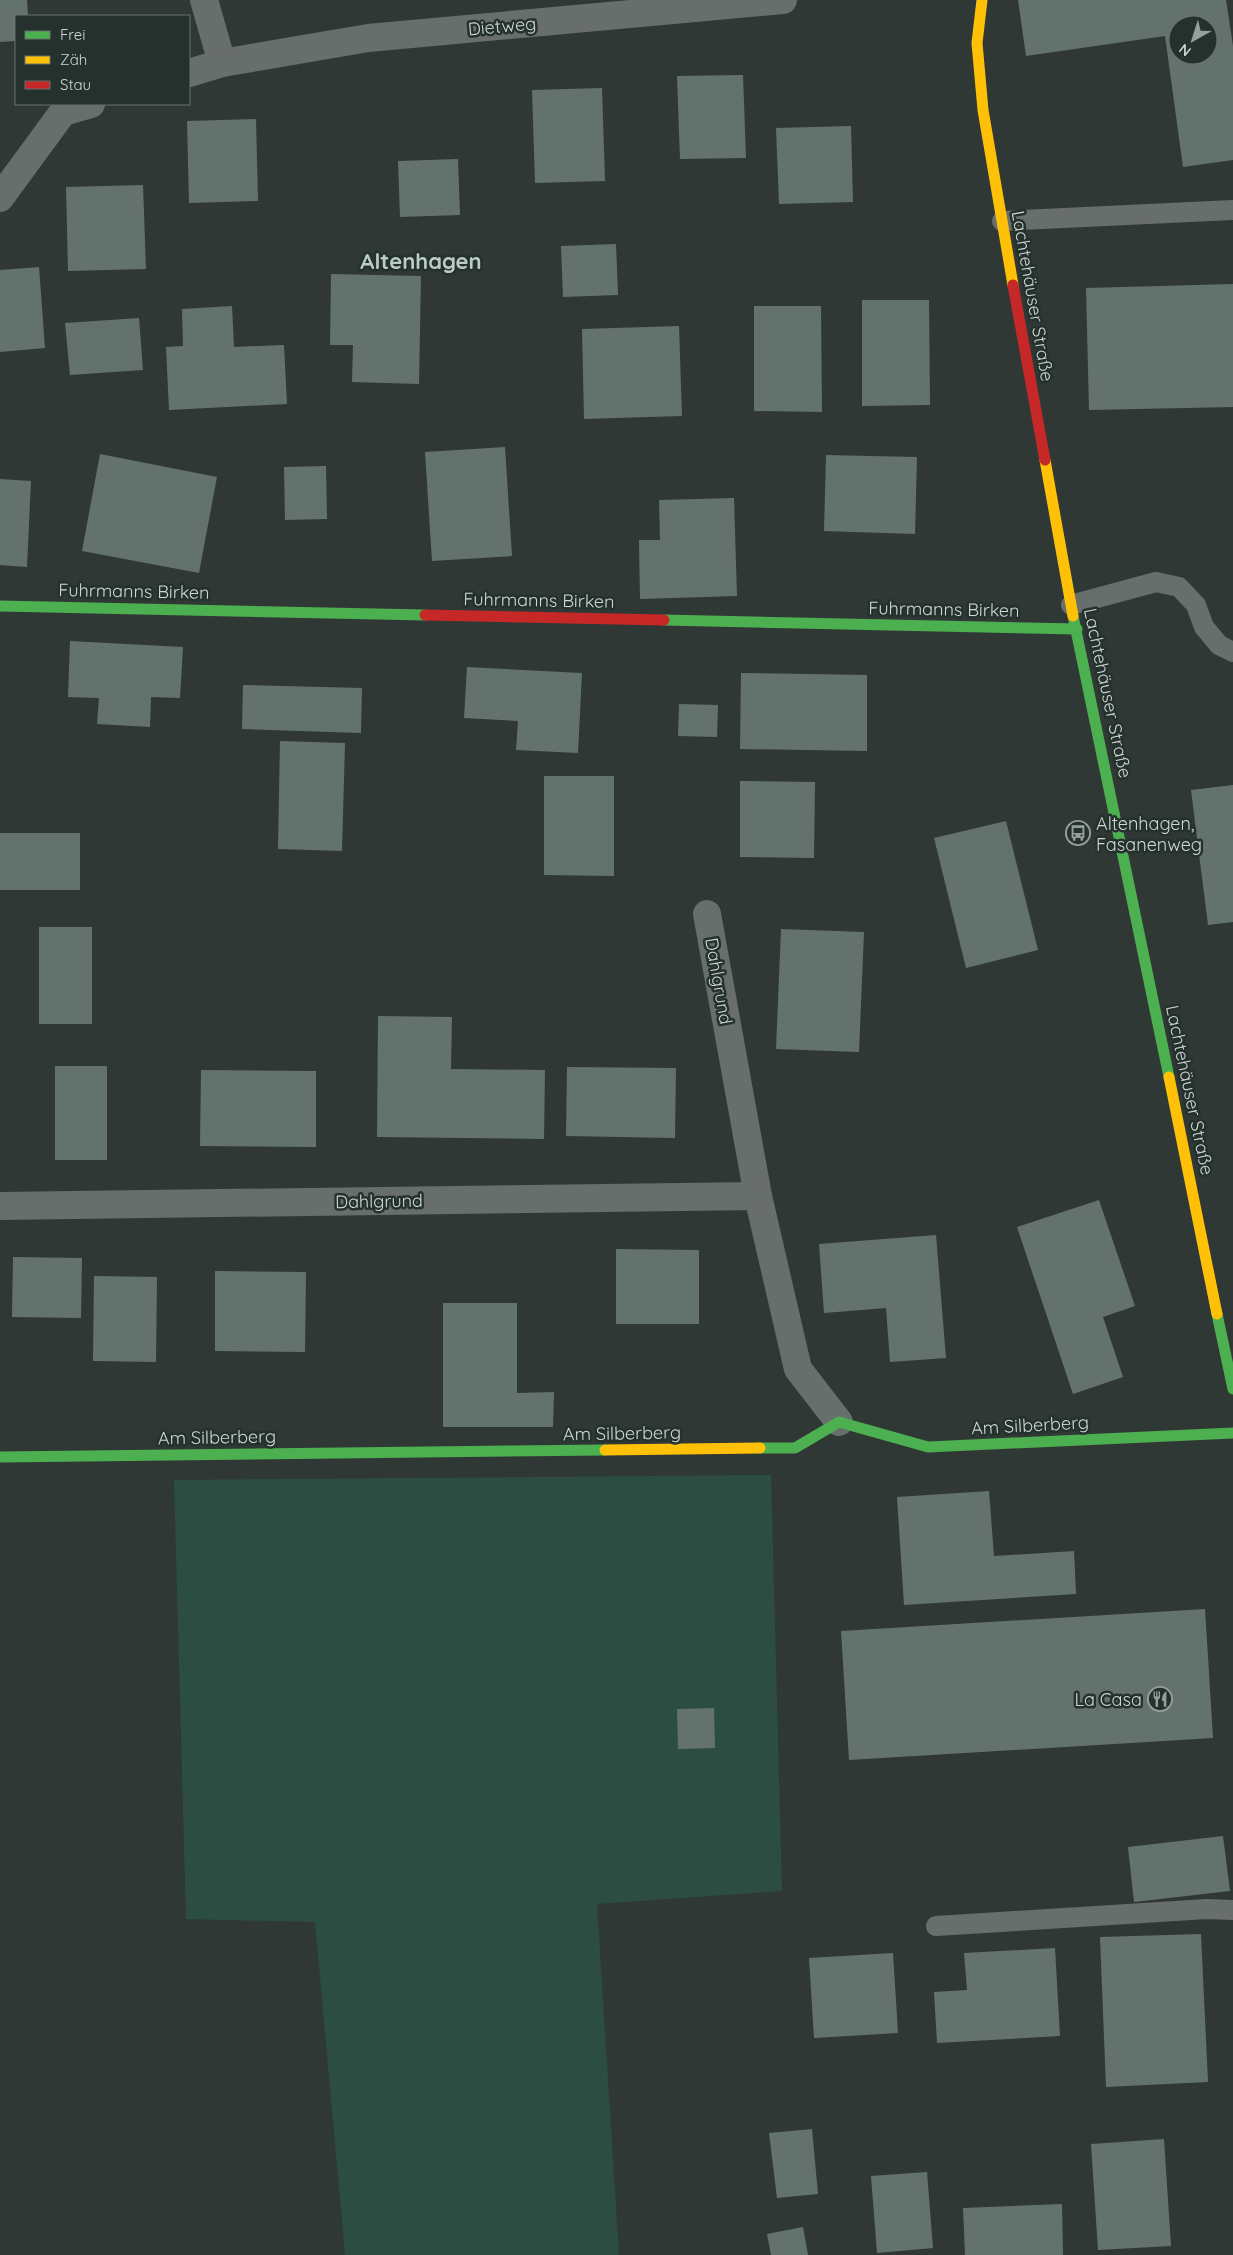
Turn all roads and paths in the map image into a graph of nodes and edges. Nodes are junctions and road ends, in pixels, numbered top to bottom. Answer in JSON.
{"nodes":[{"id":1,"x":204,"y":0,"type":"edge"},
{"id":2,"x":783,"y":0,"type":"edge"},
{"id":3,"x":982,"y":0,"type":"edge"},
{"id":4,"x":222,"y":62,"type":"junction"},
{"id":5,"x":190,"y":73,"type":"edge"},
{"id":6,"x":87,"y":105,"type":"edge"},
{"id":7,"x":0,"y":198,"type":"edge"},
{"id":8,"x":1233,"y":210,"type":"edge"},
{"id":9,"x":1002,"y":221,"type":"junction"},
{"id":10,"x":1071,"y":605,"type":"junction"},
{"id":11,"x":0,"y":606,"type":"edge"},
{"id":12,"x":1077,"y":629,"type":"junction"},
{"id":13,"x":1233,"y":652,"type":"edge"},
{"id":14,"x":707,"y":914,"type":"dead end"},
{"id":15,"x":758,"y":1196,"type":"junction"},
{"id":16,"x":0,"y":1206,"type":"edge"},
{"id":17,"x":1233,"y":1389,"type":"edge"},
{"id":18,"x":839,"y":1422,"type":"junction"},
{"id":19,"x":1233,"y":1434,"type":"edge"},
{"id":20,"x":0,"y":1457,"type":"edge"},
{"id":21,"x":1233,"y":1910,"type":"edge"},
{"id":22,"x":936,"y":1926,"type":"dead end"}],
"edges":[{"from":1,"to":4,"type":"street"},
{"from":2,"to":4,"type":"street","name":"Dietweg"},
{"from":3,"to":9,"type":"street","name":"Lachtehäuser Straße"},
{"from":4,"to":5,"type":"street","name":"Dietweg"},
{"from":6,"to":7,"type":"street"},
{"from":8,"to":9,"type":"lane"},
{"from":9,"to":10,"type":"street","name":"Lachtehäuser Straße"},
{"from":10,"to":12,"type":"street","name":"Lachtehäuser Straße"},
{"from":10,"to":13,"type":"lane"},
{"from":11,"to":12,"type":"street","name":"Fuhrmanns Birken"},
{"from":12,"to":17,"type":"street","name":"Lachtehäuser Straße"},
{"from":14,"to":15,"type":"street","name":"Dahlgrund"},
{"from":15,"to":16,"type":"street","name":"Dahlgrund"},
{"from":15,"to":18,"type":"street","name":"Dahlgrund"},
{"from":18,"to":19,"type":"street","name":"Am Silberberg"},
{"from":18,"to":20,"type":"street","name":"Am Silberberg"},
{"from":21,"to":22,"type":"lane"}]}
